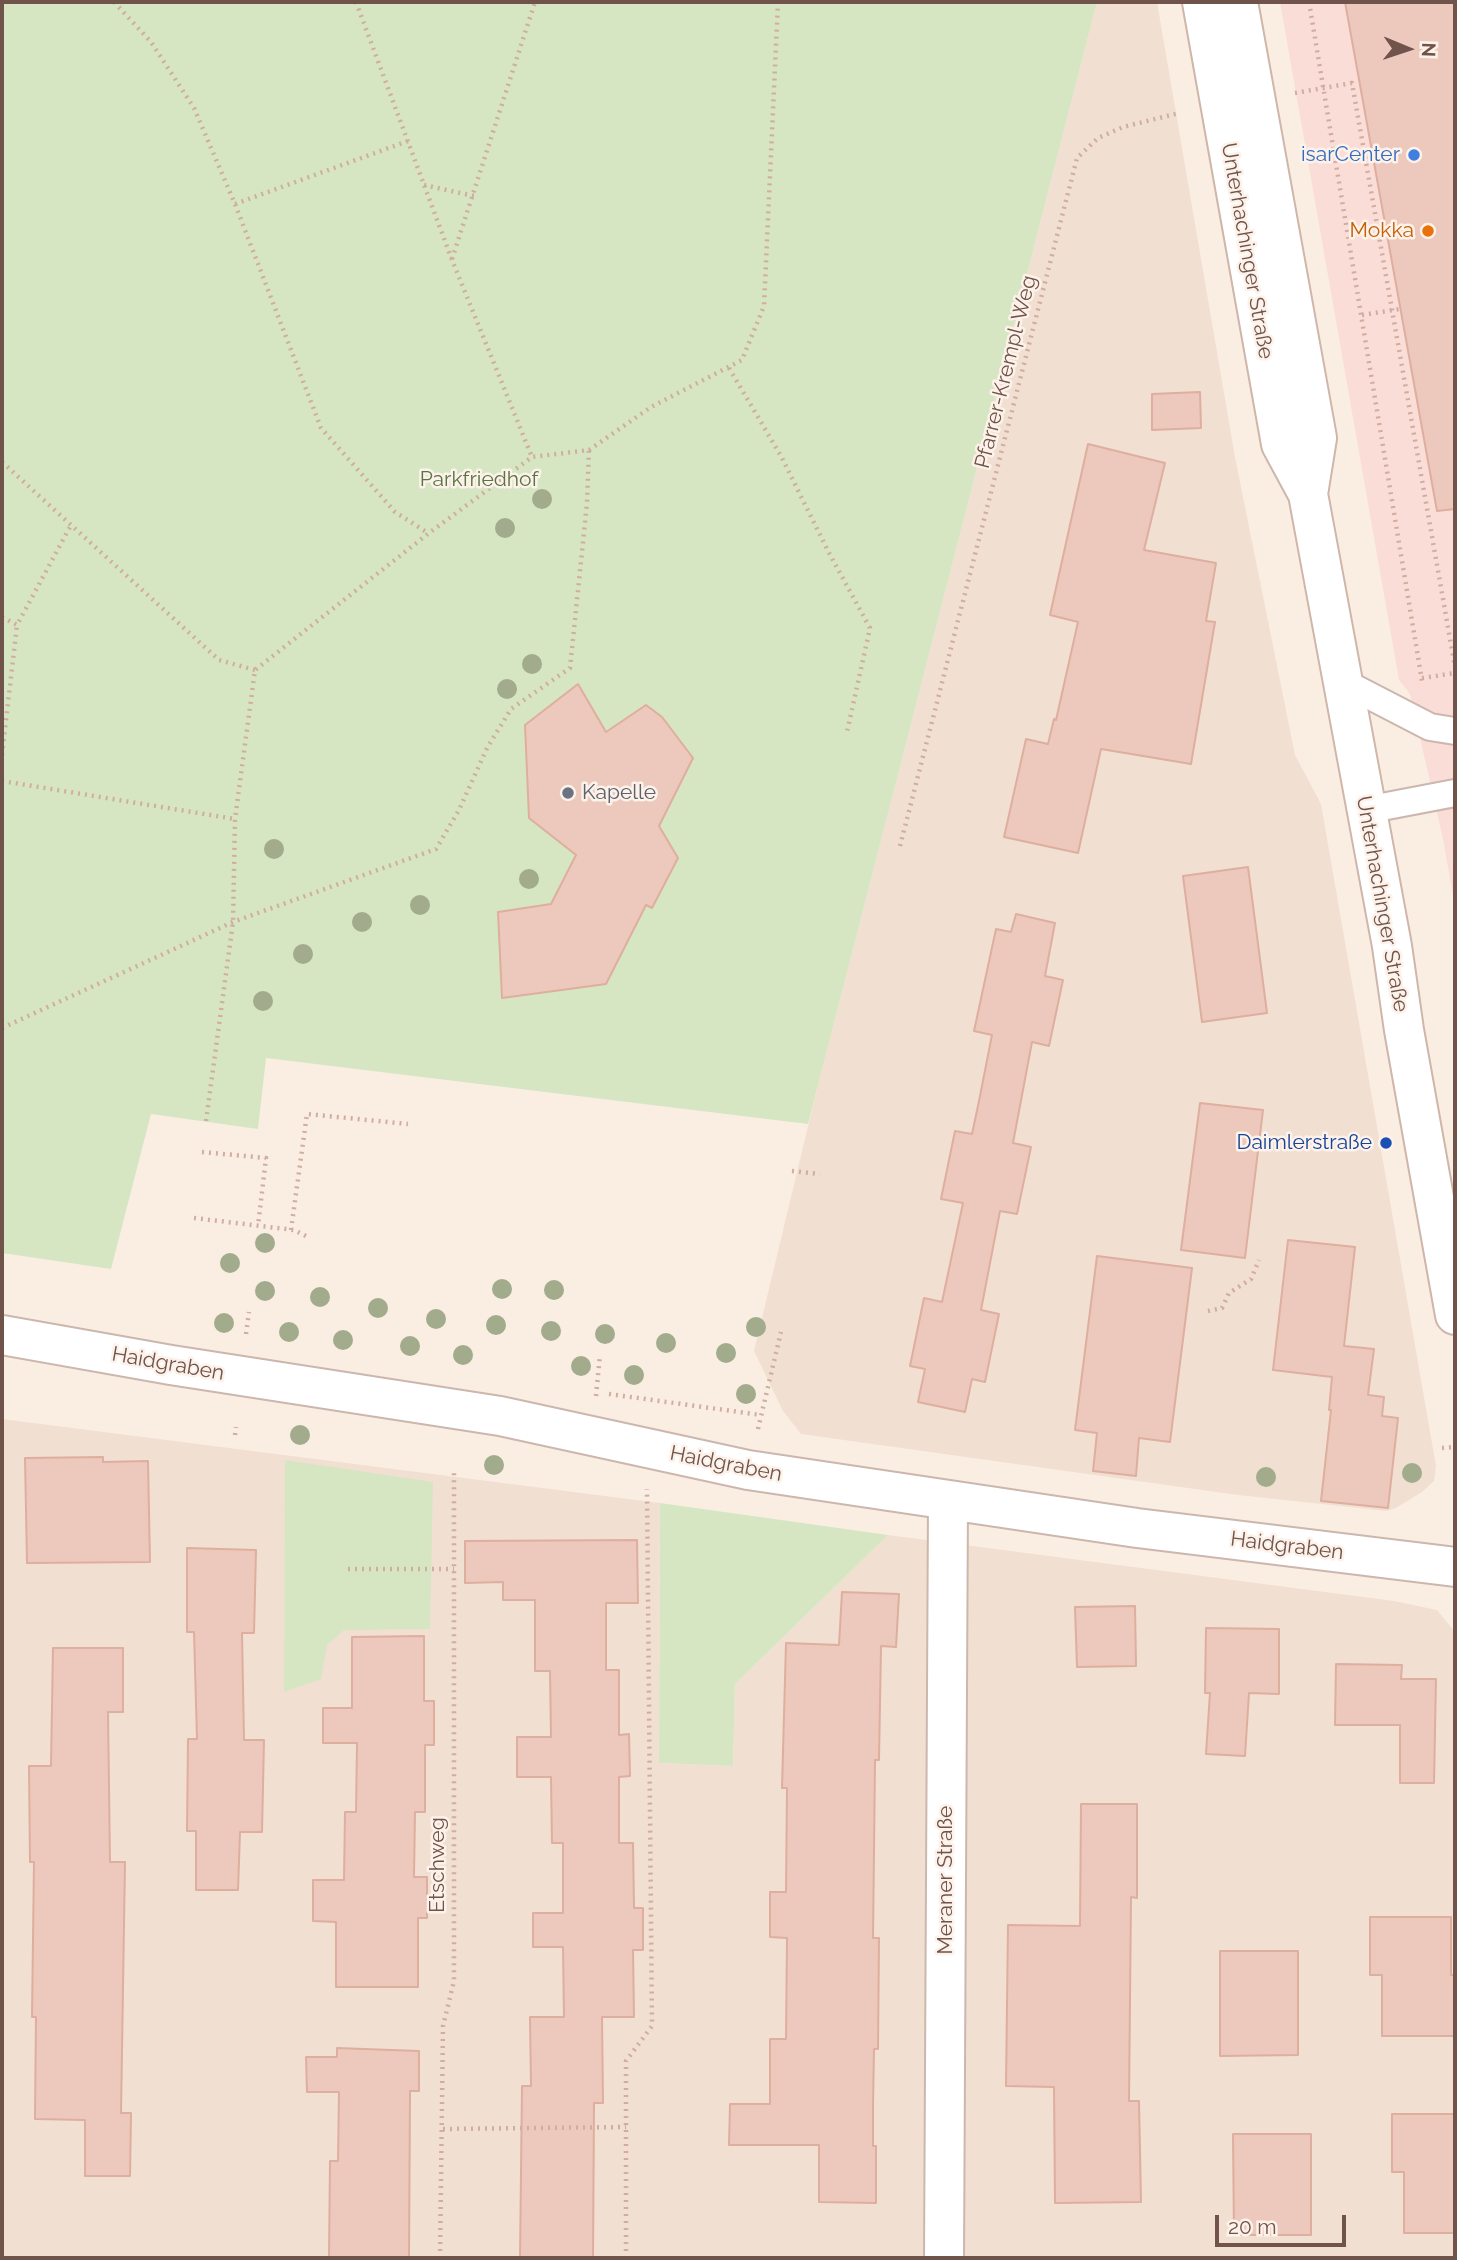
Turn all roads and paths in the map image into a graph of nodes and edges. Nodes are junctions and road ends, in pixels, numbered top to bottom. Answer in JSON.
{"nodes":[{"id":1,"x":114,"y":2,"type":"edge"},
{"id":2,"x":356,"y":2,"type":"edge"},
{"id":3,"x":535,"y":2,"type":"edge"},
{"id":4,"x":778,"y":2,"type":"edge"},
{"id":5,"x":1202,"y":2,"type":"edge"},
{"id":6,"x":1238,"y":2,"type":"edge"},
{"id":7,"x":1309,"y":2,"type":"edge"},
{"id":8,"x":1323,"y":88,"type":"junction"},
{"id":9,"x":1238,"y":102,"type":"junction"},
{"id":10,"x":408,"y":141,"type":"junction"},
{"id":11,"x":424,"y":185,"type":"junction"},
{"id":12,"x":474,"y":196,"type":"junction"},
{"id":13,"x":235,"y":204,"type":"junction"},
{"id":14,"x":452,"y":260,"type":"junction"},
{"id":15,"x":1401,"y":309,"type":"dead end"},
{"id":16,"x":1392,"y":310,"type":"junction"},
{"id":17,"x":1362,"y":316,"type":"junction"},
{"id":18,"x":729,"y":368,"type":"junction"},
{"id":19,"x":589,"y":450,"type":"junction"},
{"id":20,"x":532,"y":457,"type":"junction"},
{"id":21,"x":2,"y":462,"type":"edge"},
{"id":22,"x":71,"y":526,"type":"junction"},
{"id":23,"x":429,"y":533,"type":"junction"},
{"id":24,"x":2,"y":617,"type":"edge"},
{"id":25,"x":17,"y":625,"type":"junction"},
{"id":26,"x":255,"y":670,"type":"junction"},
{"id":27,"x":1455,"y":670,"type":"edge"},
{"id":28,"x":1422,"y":678,"type":"junction"},
{"id":29,"x":1343,"y":682,"type":"junction"},
{"id":30,"x":1443,"y":729,"type":"edge"},
{"id":31,"x":847,"y":732,"type":"dead end"},
{"id":32,"x":2,"y":755,"type":"edge"},
{"id":33,"x":2,"y":781,"type":"edge"},
{"id":34,"x":1455,"y":793,"type":"edge"},
{"id":35,"x":1366,"y":810,"type":"junction"},
{"id":36,"x":234,"y":819,"type":"junction"},
{"id":37,"x":900,"y":846,"type":"dead end"},
{"id":38,"x":233,"y":922,"type":"junction"},
{"id":39,"x":2,"y":1028,"type":"edge"},
{"id":40,"x":206,"y":1121,"type":"dead end"},
{"id":41,"x":408,"y":1124,"type":"dead end"},
{"id":42,"x":202,"y":1152,"type":"dead end"},
{"id":43,"x":792,"y":1171,"type":"dead end"},
{"id":44,"x":820,"y":1174,"type":"dead end"},
{"id":45,"x":194,"y":1218,"type":"dead end"},
{"id":46,"x":258,"y":1226,"type":"junction"},
{"id":47,"x":291,"y":1230,"type":"junction"},
{"id":48,"x":310,"y":1238,"type":"dead end"},
{"id":49,"x":1259,"y":1260,"type":"dead end"},
{"id":50,"x":249,"y":1311,"type":"dead end"},
{"id":51,"x":1208,"y":1311,"type":"dead end"},
{"id":52,"x":1455,"y":1315,"type":"edge"},
{"id":53,"x":781,"y":1332,"type":"dead end"},
{"id":54,"x":2,"y":1335,"type":"edge"},
{"id":55,"x":245,"y":1344,"type":"dead end"},
{"id":56,"x":600,"y":1355,"type":"dead end"},
{"id":57,"x":596,"y":1401,"type":"dead end"},
{"id":58,"x":761,"y":1415,"type":"dead end"},
{"id":59,"x":236,"y":1427,"type":"dead end"},
{"id":60,"x":235,"y":1435,"type":"dead end"},
{"id":61,"x":1454,"y":1447,"type":"edge"},
{"id":62,"x":1442,"y":1448,"type":"dead end"},
{"id":63,"x":454,"y":1470,"type":"dead end"},
{"id":64,"x":948,"y":1501,"type":"junction"},
{"id":65,"x":647,"y":1537,"type":"dead end"},
{"id":66,"x":1455,"y":1567,"type":"edge"},
{"id":67,"x":348,"y":1569,"type":"dead end"},
{"id":68,"x":454,"y":1569,"type":"junction"},
{"id":69,"x":626,"y":2127,"type":"junction"},
{"id":70,"x":443,"y":2129,"type":"junction"},
{"id":71,"x":440,"y":2258,"type":"edge"},
{"id":72,"x":626,"y":2258,"type":"edge"},
{"id":73,"x":944,"y":2258,"type":"edge"}],
"edges":[{"from":1,"to":13,"type":"path"},
{"from":2,"to":10,"type":"path"},
{"from":3,"to":12,"type":"path"},
{"from":4,"to":18,"type":"path"},
{"from":5,"to":9,"type":"street","name":"Unterhachinger Straße"},
{"from":6,"to":9,"type":"street","name":"Unterhachinger Straße"},
{"from":7,"to":8,"type":"path"},
{"from":8,"to":9,"type":"path","name":"Pfarrer-Krempl-Weg"},
{"from":8,"to":16,"type":"path","name":"Pfarrer-Krempl-Weg"},
{"from":8,"to":17,"type":"path"},
{"from":9,"to":29,"type":"street","name":"Unterhachinger Straße"},
{"from":9,"to":37,"type":"path","name":"Pfarrer-Krempl-Weg"},
{"from":10,"to":11,"type":"path"},
{"from":10,"to":13,"type":"path"},
{"from":11,"to":12,"type":"path"},
{"from":11,"to":14,"type":"path"},
{"from":12,"to":14,"type":"path"},
{"from":13,"to":23,"type":"path"},
{"from":14,"to":20,"type":"path"},
{"from":15,"to":16,"type":"path"},
{"from":16,"to":17,"type":"path"},
{"from":16,"to":27,"type":"path"},
{"from":17,"to":28,"type":"path"},
{"from":18,"to":19,"type":"path"},
{"from":18,"to":31,"type":"path"},
{"from":19,"to":20,"type":"path"},
{"from":19,"to":38,"type":"path"},
{"from":20,"to":23,"type":"path"},
{"from":21,"to":22,"type":"path"},
{"from":22,"to":25,"type":"path"},
{"from":22,"to":26,"type":"path"},
{"from":23,"to":26,"type":"path"},
{"from":24,"to":25,"type":"path"},
{"from":25,"to":32,"type":"path"},
{"from":26,"to":36,"type":"path"},
{"from":27,"to":28,"type":"path"},
{"from":28,"to":30,"type":"path"},
{"from":29,"to":30,"type":"lane"},
{"from":29,"to":35,"type":"street","name":"Unterhachinger Straße"},
{"from":33,"to":36,"type":"path"},
{"from":34,"to":35,"type":"lane"},
{"from":35,"to":52,"type":"street","name":"Unterhachinger Straße"},
{"from":36,"to":38,"type":"path"},
{"from":38,"to":39,"type":"path"},
{"from":38,"to":40,"type":"path"},
{"from":41,"to":47,"type":"path"},
{"from":42,"to":46,"type":"path"},
{"from":43,"to":44,"type":"path"},
{"from":45,"to":46,"type":"path"},
{"from":46,"to":47,"type":"path"},
{"from":47,"to":48,"type":"path"},
{"from":49,"to":51,"type":"path"},
{"from":50,"to":55,"type":"path"},
{"from":53,"to":58,"type":"path"},
{"from":54,"to":64,"type":"street","name":"Haidgraben"},
{"from":56,"to":57,"type":"path"},
{"from":59,"to":60,"type":"path"},
{"from":61,"to":62,"type":"path"},
{"from":63,"to":68,"type":"path","name":"Etschweg"},
{"from":64,"to":66,"type":"street","name":"Haidgraben"},
{"from":64,"to":73,"type":"street","name":"Meraner Straße"},
{"from":65,"to":69,"type":"path"},
{"from":67,"to":68,"type":"path"},
{"from":68,"to":70,"type":"path","name":"Etschweg"},
{"from":69,"to":70,"type":"path"},
{"from":69,"to":72,"type":"path"},
{"from":70,"to":71,"type":"path","name":"Etschweg"}]}
